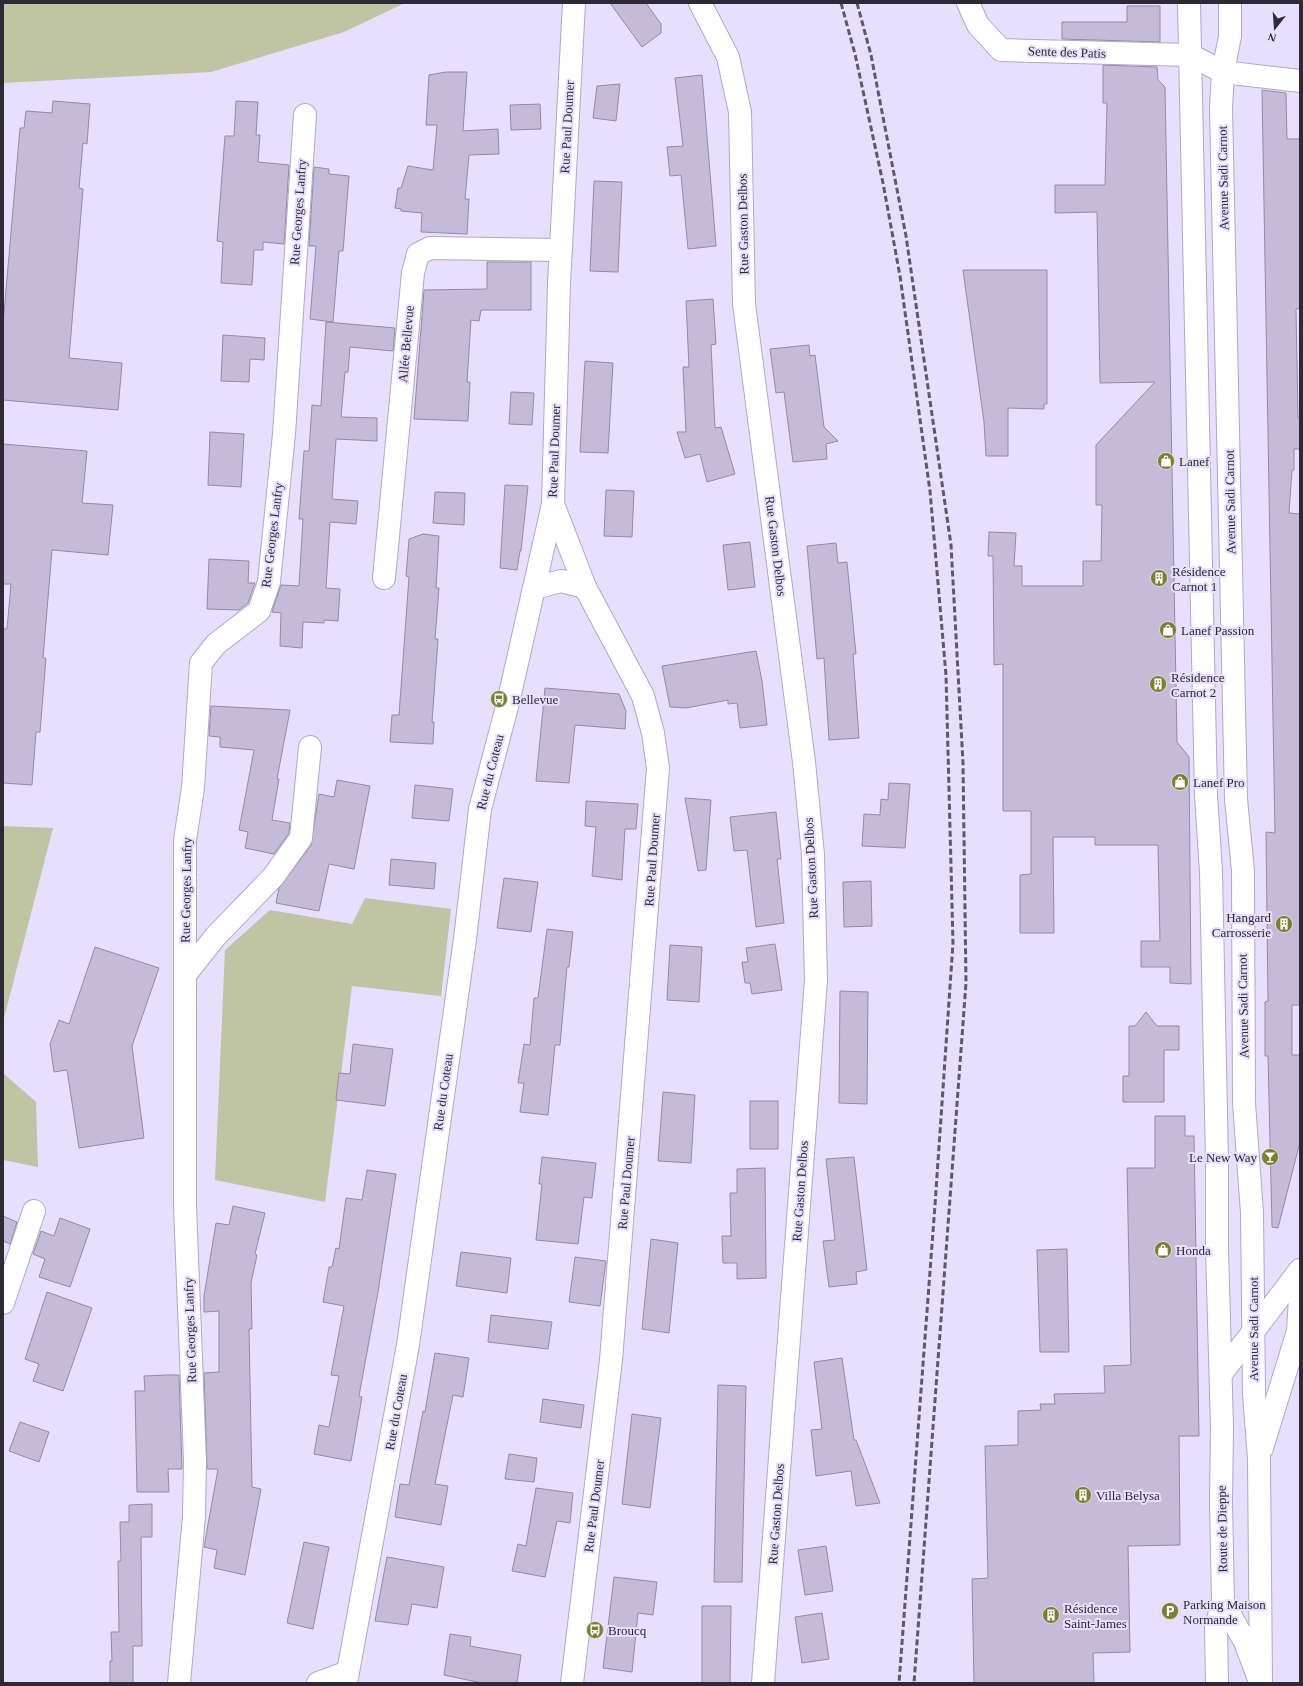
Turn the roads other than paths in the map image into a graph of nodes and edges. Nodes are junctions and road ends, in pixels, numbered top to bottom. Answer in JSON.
{"nodes":[{"id":1,"x":574,"y":3,"type":"edge"},
{"id":2,"x":700,"y":3,"type":"edge"},
{"id":3,"x":968,"y":3,"type":"edge"},
{"id":4,"x":1189,"y":3,"type":"edge"},
{"id":5,"x":1230,"y":3,"type":"edge"},
{"id":6,"x":1190,"y":55,"type":"junction"},
{"id":7,"x":1223,"y":72,"type":"junction"},
{"id":8,"x":1300,"y":81,"type":"edge"},
{"id":9,"x":305,"y":115,"type":"dead end"},
{"id":10,"x":560,"y":250,"type":"junction"},
{"id":11,"x":553,"y":504,"type":"junction"},
{"id":12,"x":384,"y":578,"type":"dead end"},
{"id":13,"x":534,"y":588,"type":"junction"},
{"id":14,"x":584,"y":588,"type":"junction"},
{"id":15,"x":310,"y":747,"type":"dead end"},
{"id":16,"x":185,"y":975,"type":"junction"},
{"id":17,"x":34,"y":1211,"type":"dead end"},
{"id":18,"x":1253,"y":1274,"type":"junction"},
{"id":19,"x":1296,"y":1285,"type":"edge"},
{"id":20,"x":3,"y":1303,"type":"edge"},
{"id":21,"x":1254,"y":1331,"type":"junction"},
{"id":22,"x":1221,"y":1374,"type":"junction"},
{"id":23,"x":1259,"y":1459,"type":"junction"},
{"id":24,"x":1224,"y":1602,"type":"junction"},
{"id":25,"x":347,"y":1677,"type":"edge"},
{"id":26,"x":179,"y":1683,"type":"edge"},
{"id":27,"x":318,"y":1683,"type":"edge"},
{"id":28,"x":572,"y":1683,"type":"edge"},
{"id":29,"x":763,"y":1683,"type":"edge"},
{"id":30,"x":1217,"y":1683,"type":"edge"},
{"id":31,"x":1261,"y":1683,"type":"edge"}],
"edges":[{"from":1,"to":10,"type":"street","name":"Rue Paul Doumer"},
{"from":2,"to":29,"type":"street","name":"Rue Gaston Delbos"},
{"from":3,"to":6,"type":"street","name":"Sente des Patis"},
{"from":4,"to":6,"type":"street"},
{"from":5,"to":7,"type":"street","name":"Avenue Sadi Carnot"},
{"from":6,"to":7,"type":"street"},
{"from":6,"to":22,"type":"street"},
{"from":7,"to":8,"type":"street"},
{"from":7,"to":18,"type":"street","name":"Avenue Sadi Carnot"},
{"from":9,"to":16,"type":"street","name":"Rue Georges Lanfry"},
{"from":10,"to":11,"type":"street","name":"Rue Paul Doumer"},
{"from":10,"to":12,"type":"street","name":"Allée Bellevue"},
{"from":11,"to":13,"type":"street","name":"Rue du Coteau"},
{"from":11,"to":14,"type":"street","name":"Rue Paul Doumer"},
{"from":13,"to":14,"type":"street"},
{"from":13,"to":25,"type":"street","name":"Rue du Coteau"},
{"from":14,"to":28,"type":"street","name":"Rue Paul Doumer"},
{"from":15,"to":16,"type":"street","name":"Rue Georges Lanfry"},
{"from":16,"to":26,"type":"street","name":"Rue Georges Lanfry"},
{"from":17,"to":20,"type":"street"},
{"from":18,"to":19,"type":"street"},
{"from":18,"to":21,"type":"street","name":"Avenue Sadi Carnot"},
{"from":19,"to":21,"type":"street"},
{"from":19,"to":23,"type":"street"},
{"from":21,"to":22,"type":"street"},
{"from":21,"to":23,"type":"street","name":"Avenue Sadi Carnot"},
{"from":22,"to":24,"type":"street","name":"Route de Dieppe"},
{"from":23,"to":31,"type":"street"},
{"from":24,"to":30,"type":"street","name":"Route de Dieppe"},
{"from":24,"to":31,"type":"street"},
{"from":25,"to":27,"type":"street"}]}
